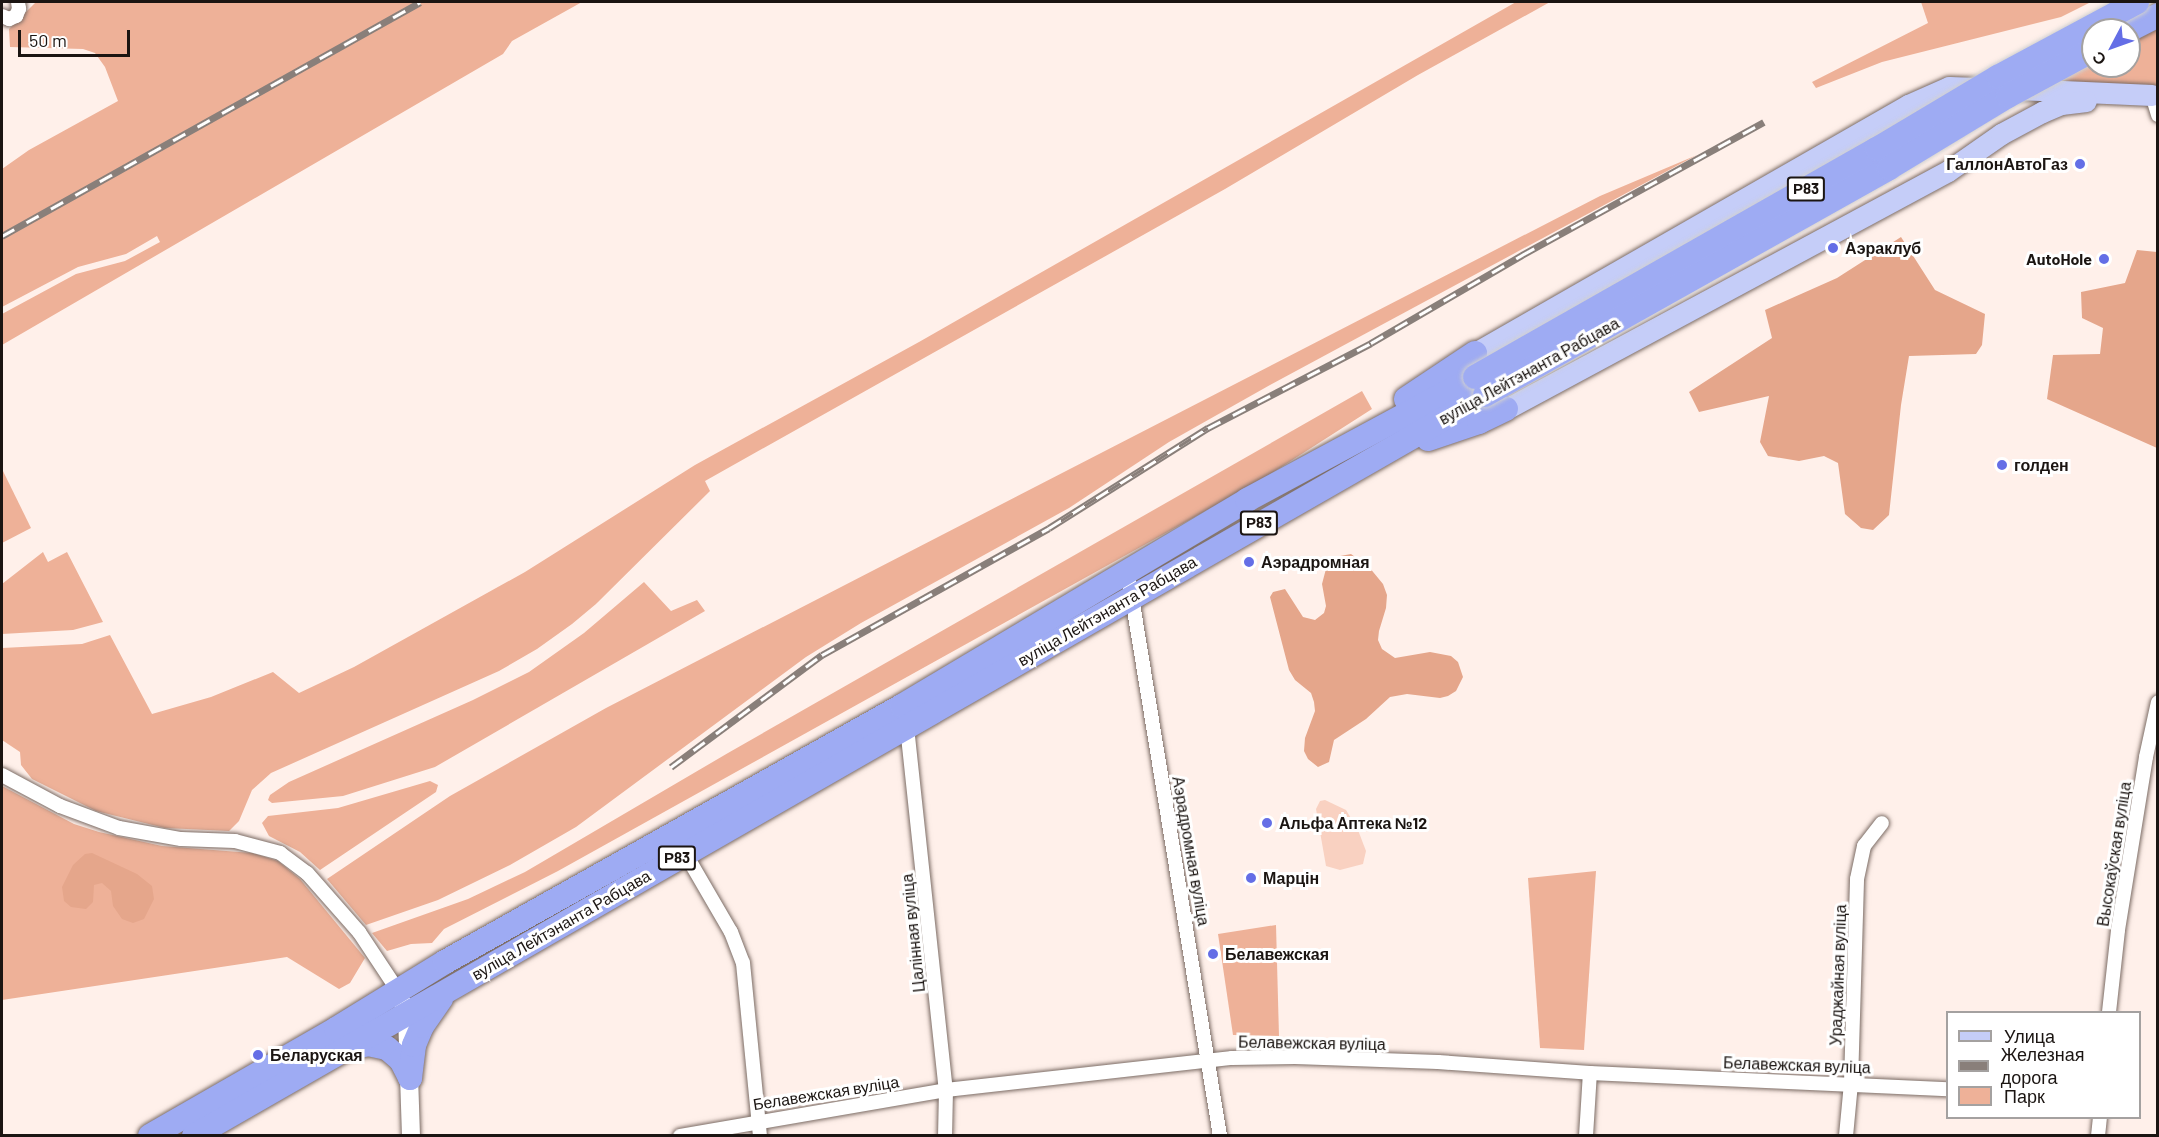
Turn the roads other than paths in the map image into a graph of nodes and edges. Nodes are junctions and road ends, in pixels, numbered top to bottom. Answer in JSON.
{"nodes":[{"id":1,"x":19,"y":2,"type":"edge"},
{"id":2,"x":2137,"y":2,"type":"edge"},
{"id":3,"x":2157,"y":15,"type":"edge"},
{"id":4,"x":2,"y":16,"type":"edge"},
{"id":5,"x":2141,"y":24,"type":"edge"},
{"id":6,"x":2081,"y":56,"type":"edge"},
{"id":7,"x":2156,"y":101,"type":"edge"},
{"id":8,"x":1908,"y":105,"type":"junction"},
{"id":9,"x":1831,"y":149,"type":"junction"},
{"id":10,"x":1947,"y":171,"type":"junction"},
{"id":11,"x":1864,"y":214,"type":"junction"},
{"id":12,"x":1475,"y":353,"type":"joint"},
{"id":13,"x":1480,"y":386,"type":"junction"},
{"id":14,"x":1506,"y":409,"type":"joint"},
{"id":15,"x":1344,"y":446,"type":"junction"},
{"id":16,"x":1386,"y":450,"type":"junction"},
{"id":17,"x":1130,"y":585,"type":"junction"},
{"id":18,"x":2157,"y":702,"type":"edge"},
{"id":19,"x":908,"y":727,"type":"junction"},
{"id":20,"x":2,"y":775,"type":"edge"},
{"id":21,"x":1882,"y":823,"type":"dead end"},
{"id":22,"x":685,"y":853,"type":"junction"},
{"id":23,"x":398,"y":991,"type":"junction"},
{"id":24,"x":447,"y":992,"type":"junction"},
{"id":25,"x":2109,"y":1011,"type":"edge"},
{"id":26,"x":407,"y":1015,"type":"junction"},
{"id":27,"x":347,"y":1050,"type":"junction"},
{"id":28,"x":1208,"y":1059,"type":"junction"},
{"id":29,"x":1590,"y":1073,"type":"junction"},
{"id":30,"x":410,"y":1078,"type":"junction"},
{"id":31,"x":1851,"y":1083,"type":"junction"},
{"id":32,"x":1946,"y":1089,"type":"edge"},
{"id":33,"x":946,"y":1090,"type":"junction"},
{"id":34,"x":2100,"y":1119,"type":"edge"},
{"id":35,"x":759,"y":1121,"type":"junction"},
{"id":36,"x":150,"y":1136,"type":"edge"},
{"id":37,"x":194,"y":1136,"type":"edge"},
{"id":38,"x":411,"y":1136,"type":"edge"},
{"id":39,"x":680,"y":1136,"type":"edge"},
{"id":40,"x":760,"y":1136,"type":"edge"},
{"id":41,"x":945,"y":1136,"type":"edge"},
{"id":42,"x":1221,"y":1136,"type":"edge"},
{"id":43,"x":1586,"y":1136,"type":"edge"},
{"id":44,"x":1846,"y":1136,"type":"edge"},
{"id":45,"x":2098,"y":1136,"type":"edge"}],
"edges":[{"from":1,"to":4,"type":"street"},
{"from":2,"to":13,"type":"highway","name":"вуліца Лейтэнанта Рабцава","number":"Р83","bridge":true},
{"from":3,"to":5,"type":"highway"},
{"from":6,"to":13,"type":"highway","name":"вуліца Лейтэнанта Рабцава","number":"Р83","bridge":true},
{"from":7,"to":8,"type":"main road","name":"вуліца Лейтэнанта Рабцава"},
{"from":7,"to":10,"type":"main road","name":"вуліца Лейтэнанта Рабцава"},
{"from":8,"to":9,"type":"main road","name":"вуліца Лейтэнанта Рабцава"},
{"from":8,"to":10,"type":"main road"},
{"from":9,"to":11,"type":"main road"},
{"from":9,"to":12,"type":"main road","name":"вуліца Лейтэнанта Рабцава"},
{"from":10,"to":11,"type":"main road","name":"вуліца Лейтэнанта Рабцава"},
{"from":11,"to":14,"type":"main road","name":"вуліца Лейтэнанта Рабцава"},
{"from":12,"to":15,"type":"highway"},
{"from":13,"to":15,"type":"highway","name":"вуліца Лейтэнанта Рабцава","number":"Р83"},
{"from":13,"to":16,"type":"highway","name":"вуліца Лейтэнанта Рабцава","number":"Р83"},
{"from":14,"to":16,"type":"highway"},
{"from":15,"to":17,"type":"highway","name":"вуліца Лейтэнанта Рабцава","number":"Р83"},
{"from":16,"to":17,"type":"highway","name":"вуліца Лейтэнанта Рабцава","number":"Р83"},
{"from":17,"to":19,"type":"highway","name":"вуліца Лейтэнанта Рабцава","number":"Р83"},
{"from":17,"to":23,"type":"highway","name":"вуліца Лейтэнанта Рабцава","number":"Р83"},
{"from":17,"to":28,"type":"street","name":"Аэрадромная вуліца"},
{"from":18,"to":25,"type":"street","name":"Высокаўская вуліца"},
{"from":19,"to":22,"type":"highway","name":"вуліца Лейтэнанта Рабцава","number":"Р83"},
{"from":19,"to":33,"type":"street","name":"Цалінная вуліца"},
{"from":20,"to":23,"type":"street"},
{"from":21,"to":31,"type":"street","name":"Ураджайная вуліца"},
{"from":22,"to":24,"type":"highway","name":"вуліца Лейтэнанта Рабцава","number":"Р83"},
{"from":22,"to":35,"type":"street"},
{"from":23,"to":26,"type":"main road"},
{"from":23,"to":36,"type":"highway","name":"вуліца Лейтэнанта Рабцава","number":"Р83"},
{"from":24,"to":26,"type":"highway","name":"вуліца Лейтэнанта Рабцава","number":"Р83"},
{"from":24,"to":30,"type":"highway"},
{"from":26,"to":27,"type":"highway","name":"вуліца Лейтэнанта Рабцава","number":"Р83"},
{"from":26,"to":30,"type":"main road"},
{"from":27,"to":30,"type":"highway"},
{"from":27,"to":37,"type":"highway","name":"вуліца Лейтэнанта Рабцава","number":"Р83"},
{"from":28,"to":29,"type":"street","name":"Белавежская вуліца"},
{"from":28,"to":33,"type":"street","name":"Белавежская вуліца"},
{"from":28,"to":42,"type":"street","name":"Аэрадромная вуліца"},
{"from":29,"to":31,"type":"street","name":"Белавежская вуліца"},
{"from":29,"to":43,"type":"street"},
{"from":30,"to":38,"type":"main road"},
{"from":31,"to":32,"type":"street","name":"Белавежская вуліца"},
{"from":31,"to":44,"type":"street","name":"Ураджайная вуліца"},
{"from":33,"to":35,"type":"street","name":"Белавежская вуліца"},
{"from":33,"to":41,"type":"street","name":"Цалінная вуліца"},
{"from":34,"to":45,"type":"street"},
{"from":35,"to":39,"type":"street","name":"Белавежская вуліца"},
{"from":35,"to":40,"type":"street"}]}
